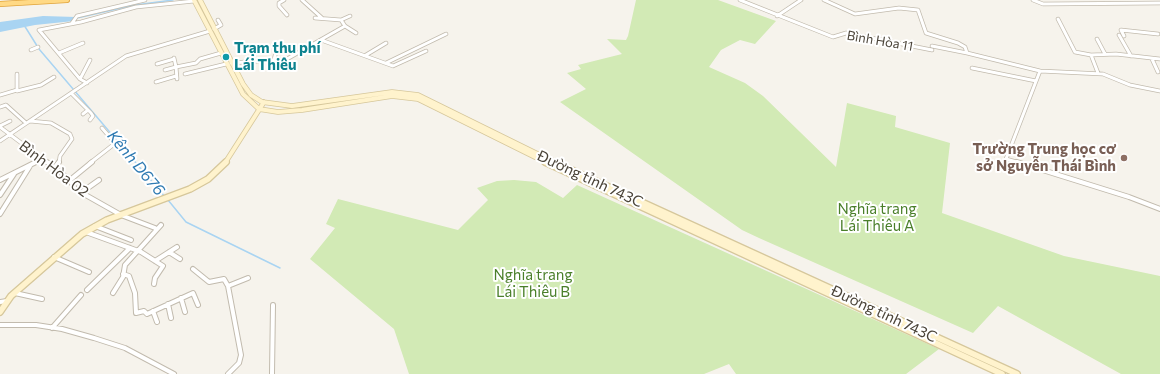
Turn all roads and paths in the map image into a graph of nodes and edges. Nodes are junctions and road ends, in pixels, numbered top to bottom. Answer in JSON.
{"nodes":[{"id":1,"x":68,"y":0,"type":"edge"},
{"id":2,"x":145,"y":0,"type":"edge"},
{"id":3,"x":194,"y":0,"type":"edge"},
{"id":4,"x":200,"y":0,"type":"edge"},
{"id":5,"x":284,"y":0,"type":"edge"},
{"id":6,"x":302,"y":0,"type":"edge"},
{"id":7,"x":740,"y":0,"type":"edge"},
{"id":8,"x":801,"y":0,"type":"edge"},
{"id":9,"x":824,"y":0,"type":"edge"},
{"id":10,"x":1034,"y":0,"type":"edge"},
{"id":11,"x":1098,"y":0,"type":"edge"},
{"id":12,"x":135,"y":1,"type":"edge"},
{"id":13,"x":1160,"y":3,"type":"edge"},
{"id":14,"x":0,"y":4,"type":"edge"},
{"id":15,"x":1101,"y":4,"type":"junction"},
{"id":16,"x":136,"y":7,"type":"junction"},
{"id":17,"x":287,"y":15,"type":"dead end"},
{"id":18,"x":350,"y":16,"type":"dead end"},
{"id":19,"x":776,"y":16,"type":"junction"},
{"id":20,"x":315,"y":18,"type":"dead end"},
{"id":21,"x":322,"y":18,"type":"junction"},
{"id":22,"x":1058,"y":19,"type":"dead end"},
{"id":23,"x":218,"y":20,"type":"dead end"},
{"id":24,"x":341,"y":20,"type":"junction"},
{"id":25,"x":72,"y":24,"type":"junction"},
{"id":26,"x":345,"y":26,"type":"junction"},
{"id":27,"x":213,"y":30,"type":"junction"},
{"id":28,"x":356,"y":33,"type":"dead end"},
{"id":29,"x":446,"y":34,"type":"dead end"},
{"id":30,"x":1158,"y":34,"type":"dead end"},
{"id":31,"x":1097,"y":39,"type":"dead end"},
{"id":32,"x":321,"y":40,"type":"junction"},
{"id":33,"x":49,"y":42,"type":"junction"},
{"id":34,"x":83,"y":43,"type":"dead end"},
{"id":35,"x":386,"y":43,"type":"dead end"},
{"id":36,"x":45,"y":44,"type":"dead end"},
{"id":37,"x":932,"y":46,"type":"dead end"},
{"id":38,"x":38,"y":47,"type":"dead end"},
{"id":39,"x":277,"y":47,"type":"dead end"},
{"id":40,"x":31,"y":50,"type":"dead end"},
{"id":41,"x":932,"y":50,"type":"dead end"},
{"id":42,"x":426,"y":51,"type":"dead end"},
{"id":43,"x":59,"y":53,"type":"junction"},
{"id":44,"x":967,"y":53,"type":"junction"},
{"id":45,"x":221,"y":54,"type":"junction"},
{"id":46,"x":1105,"y":54,"type":"junction"},
{"id":47,"x":366,"y":55,"type":"junction"},
{"id":48,"x":1091,"y":55,"type":"junction"},
{"id":49,"x":1131,"y":56,"type":"junction"},
{"id":50,"x":1152,"y":59,"type":"junction"},
{"id":51,"x":1160,"y":59,"type":"edge"},
{"id":52,"x":90,"y":60,"type":"dead end"},
{"id":53,"x":274,"y":60,"type":"junction"},
{"id":54,"x":386,"y":63,"type":"junction"},
{"id":55,"x":157,"y":64,"type":"dead end"},
{"id":56,"x":229,"y":64,"type":"junction"},
{"id":57,"x":176,"y":67,"type":"junction"},
{"id":58,"x":972,"y":68,"type":"dead end"},
{"id":59,"x":165,"y":70,"type":"dead end"},
{"id":60,"x":1040,"y":71,"type":"junction"},
{"id":61,"x":1158,"y":72,"type":"dead end"},
{"id":62,"x":1098,"y":73,"type":"junction"},
{"id":63,"x":17,"y":74,"type":"dead end"},
{"id":64,"x":185,"y":74,"type":"dead end"},
{"id":65,"x":54,"y":77,"type":"dead end"},
{"id":66,"x":80,"y":79,"type":"junction"},
{"id":67,"x":1036,"y":81,"type":"junction"},
{"id":68,"x":156,"y":82,"type":"dead end"},
{"id":69,"x":85,"y":84,"type":"junction"},
{"id":70,"x":17,"y":90,"type":"junction"},
{"id":71,"x":1160,"y":91,"type":"edge"},
{"id":72,"x":72,"y":92,"type":"junction"},
{"id":73,"x":0,"y":95,"type":"edge"},
{"id":74,"x":264,"y":102,"type":"junction"},
{"id":75,"x":0,"y":107,"type":"edge"},
{"id":76,"x":259,"y":109,"type":"junction"},
{"id":77,"x":88,"y":110,"type":"junction"},
{"id":78,"x":83,"y":114,"type":"dead end"},
{"id":79,"x":90,"y":120,"type":"dead end"},
{"id":80,"x":10,"y":121,"type":"dead end"},
{"id":81,"x":30,"y":121,"type":"junction"},
{"id":82,"x":26,"y":123,"type":"junction"},
{"id":83,"x":0,"y":126,"type":"edge"},
{"id":84,"x":102,"y":128,"type":"dead end"},
{"id":85,"x":9,"y":135,"type":"junction"},
{"id":86,"x":0,"y":141,"type":"edge"},
{"id":87,"x":538,"y":157,"type":"junction"},
{"id":88,"x":43,"y":159,"type":"junction"},
{"id":89,"x":30,"y":166,"type":"junction"},
{"id":90,"x":54,"y":168,"type":"junction"},
{"id":91,"x":15,"y":173,"type":"junction"},
{"id":92,"x":0,"y":180,"type":"edge"},
{"id":93,"x":70,"y":180,"type":"junction"},
{"id":94,"x":99,"y":180,"type":"dead end"},
{"id":95,"x":82,"y":192,"type":"junction"},
{"id":96,"x":0,"y":195,"type":"edge"},
{"id":97,"x":1160,"y":209,"type":"edge"},
{"id":98,"x":0,"y":214,"type":"edge"},
{"id":99,"x":121,"y":215,"type":"junction"},
{"id":100,"x":161,"y":225,"type":"dead end"},
{"id":101,"x":95,"y":226,"type":"junction"},
{"id":102,"x":155,"y":228,"type":"dead end"},
{"id":103,"x":86,"y":232,"type":"junction"},
{"id":104,"x":131,"y":240,"type":"dead end"},
{"id":105,"x":177,"y":247,"type":"dead end"},
{"id":106,"x":130,"y":248,"type":"junction"},
{"id":107,"x":136,"y":251,"type":"junction"},
{"id":108,"x":169,"y":252,"type":"junction"},
{"id":109,"x":54,"y":257,"type":"junction"},
{"id":110,"x":180,"y":259,"type":"dead end"},
{"id":111,"x":155,"y":261,"type":"junction"},
{"id":112,"x":193,"y":269,"type":"dead end"},
{"id":113,"x":89,"y":272,"type":"dead end"},
{"id":114,"x":124,"y":274,"type":"junction"},
{"id":115,"x":248,"y":278,"type":"dead end"},
{"id":116,"x":154,"y":284,"type":"dead end"},
{"id":117,"x":813,"y":284,"type":"junction"},
{"id":118,"x":228,"y":286,"type":"junction"},
{"id":119,"x":87,"y":290,"type":"dead end"},
{"id":120,"x":15,"y":293,"type":"junction"},
{"id":121,"x":113,"y":293,"type":"dead end"},
{"id":122,"x":81,"y":295,"type":"dead end"},
{"id":123,"x":181,"y":298,"type":"junction"},
{"id":124,"x":42,"y":299,"type":"dead end"},
{"id":125,"x":8,"y":301,"type":"junction"},
{"id":126,"x":0,"y":302,"type":"edge"},
{"id":127,"x":168,"y":304,"type":"junction"},
{"id":128,"x":273,"y":305,"type":"dead end"},
{"id":129,"x":198,"y":306,"type":"dead end"},
{"id":130,"x":153,"y":311,"type":"junction"},
{"id":131,"x":0,"y":312,"type":"edge"},
{"id":132,"x":185,"y":312,"type":"dead end"},
{"id":133,"x":171,"y":318,"type":"dead end"},
{"id":134,"x":157,"y":322,"type":"dead end"},
{"id":135,"x":0,"y":325,"type":"edge"},
{"id":136,"x":52,"y":328,"type":"junction"},
{"id":137,"x":174,"y":374,"type":"edge"},
{"id":138,"x":228,"y":374,"type":"edge"},
{"id":139,"x":272,"y":374,"type":"edge"},
{"id":140,"x":1002,"y":374,"type":"edge"},
{"id":141,"x":1016,"y":374,"type":"edge"}],
"edges":[{"from":1,"to":14,"type":"highway"},
{"from":2,"to":12,"type":"street"},
{"from":3,"to":16,"type":"street"},
{"from":3,"to":27,"type":"main road","name":"Đường tỉnh 743C"},
{"from":4,"to":27,"type":"main road","name":"Đường tỉnh 743C"},
{"from":5,"to":17,"type":"street"},
{"from":6,"to":21,"type":"street"},
{"from":7,"to":19,"type":"street","name":"Bình Hòa 11"},
{"from":8,"to":19,"type":"street"},
{"from":9,"to":44,"type":"street"},
{"from":10,"to":15,"type":"street"},
{"from":11,"to":15,"type":"street"},
{"from":12,"to":16,"type":"street"},
{"from":12,"to":25,"type":"street"},
{"from":13,"to":15,"type":"street"},
{"from":16,"to":25,"type":"street"},
{"from":18,"to":24,"type":"street"},
{"from":19,"to":41,"type":"street","name":"Bình Hòa 11"},
{"from":20,"to":21,"type":"street"},
{"from":21,"to":24,"type":"street"},
{"from":22,"to":48,"type":"street"},
{"from":23,"to":27,"type":"street"},
{"from":24,"to":26,"type":"street"},
{"from":25,"to":33,"type":"street"},
{"from":26,"to":28,"type":"street"},
{"from":26,"to":32,"type":"street"},
{"from":27,"to":45,"type":"main road","name":"Đường tỉnh 743C"},
{"from":27,"to":56,"type":"main road","name":"Đường tỉnh 743C"},
{"from":27,"to":69,"type":"street"},
{"from":29,"to":54,"type":"street"},
{"from":30,"to":49,"type":"street"},
{"from":31,"to":46,"type":"street"},
{"from":32,"to":47,"type":"street"},
{"from":32,"to":53,"type":"street"},
{"from":33,"to":36,"type":"street"},
{"from":33,"to":43,"type":"street"},
{"from":34,"to":43,"type":"street"},
{"from":35,"to":47,"type":"street"},
{"from":37,"to":44,"type":"street"},
{"from":38,"to":40,"type":"street"},
{"from":39,"to":53,"type":"street"},
{"from":42,"to":54,"type":"street"},
{"from":43,"to":66,"type":"street"},
{"from":44,"to":60,"type":"street"},
{"from":45,"to":56,"type":"main road","name":"Đường tỉnh 743C"},
{"from":45,"to":57,"type":"street"},
{"from":46,"to":48,"type":"street"},
{"from":46,"to":49,"type":"street"},
{"from":47,"to":54,"type":"street"},
{"from":48,"to":62,"type":"street"},
{"from":49,"to":50,"type":"street"},
{"from":50,"to":51,"type":"street"},
{"from":50,"to":61,"type":"street"},
{"from":52,"to":66,"type":"street"},
{"from":53,"to":56,"type":"street"},
{"from":55,"to":57,"type":"street"},
{"from":56,"to":64,"type":"street"},
{"from":56,"to":74,"type":"main road","name":"Đường tỉnh 743C"},
{"from":56,"to":76,"type":"main road","name":"Đường tỉnh 743C"},
{"from":57,"to":59,"type":"street"},
{"from":57,"to":68,"type":"street"},
{"from":58,"to":67,"type":"street"},
{"from":60,"to":62,"type":"street"},
{"from":60,"to":67,"type":"street"},
{"from":62,"to":71,"type":"street"},
{"from":63,"to":70,"type":"street"},
{"from":65,"to":70,"type":"street"},
{"from":66,"to":69,"type":"street"},
{"from":67,"to":97,"type":"street"},
{"from":69,"to":72,"type":"street"},
{"from":70,"to":73,"type":"street"},
{"from":72,"to":77,"type":"street"},
{"from":72,"to":81,"type":"street"},
{"from":74,"to":76,"type":"main road"},
{"from":74,"to":87,"type":"main road","name":"Đường tỉnh 743C"},
{"from":75,"to":82,"type":"street"},
{"from":76,"to":87,"type":"main road","name":"Đường tỉnh 743C"},
{"from":76,"to":99,"type":"main road"},
{"from":77,"to":78,"type":"street"},
{"from":77,"to":79,"type":"street"},
{"from":80,"to":83,"type":"street"},
{"from":81,"to":82,"type":"street"},
{"from":81,"to":90,"type":"street"},
{"from":82,"to":85,"type":"street"},
{"from":83,"to":85,"type":"street","name":"Bình Hòa 02"},
{"from":84,"to":93,"type":"street"},
{"from":85,"to":86,"type":"street"},
{"from":85,"to":88,"type":"street","name":"Bình Hòa 02"},
{"from":87,"to":117,"type":"main road","name":"Đường tỉnh 743C"},
{"from":88,"to":89,"type":"street"},
{"from":88,"to":90,"type":"street","name":"Bình Hòa 02"},
{"from":89,"to":91,"type":"street"},
{"from":89,"to":98,"type":"street"},
{"from":90,"to":93,"type":"street","name":"Bình Hòa 02"},
{"from":91,"to":92,"type":"street"},
{"from":91,"to":96,"type":"street"},
{"from":93,"to":95,"type":"street","name":"Bình Hòa 02"},
{"from":94,"to":95,"type":"street"},
{"from":95,"to":99,"type":"street","name":"Bình Hòa 02"},
{"from":99,"to":101,"type":"main road"},
{"from":99,"to":102,"type":"street","name":"Bình Hòa 02"},
{"from":100,"to":107,"type":"street"},
{"from":101,"to":103,"type":"main road"},
{"from":101,"to":104,"type":"street"},
{"from":103,"to":106,"type":"street"},
{"from":103,"to":109,"type":"main road"},
{"from":105,"to":108,"type":"street"},
{"from":106,"to":107,"type":"street"},
{"from":106,"to":119,"type":"street"},
{"from":107,"to":111,"type":"street"},
{"from":107,"to":114,"type":"street"},
{"from":108,"to":110,"type":"street"},
{"from":108,"to":111,"type":"street"},
{"from":109,"to":113,"type":"street"},
{"from":109,"to":120,"type":"main road"},
{"from":111,"to":116,"type":"street"},
{"from":112,"to":118,"type":"street"},
{"from":114,"to":121,"type":"street"},
{"from":114,"to":130,"type":"street"},
{"from":115,"to":118,"type":"street"},
{"from":117,"to":140,"type":"main road","name":"Đường tỉnh 743C"},
{"from":117,"to":141,"type":"main road","name":"Đường tỉnh 743C"},
{"from":118,"to":138,"type":"street"},
{"from":120,"to":124,"type":"street"},
{"from":120,"to":125,"type":"main road"},
{"from":122,"to":136,"type":"street"},
{"from":123,"to":127,"type":"street"},
{"from":123,"to":129,"type":"street"},
{"from":123,"to":132,"type":"street"},
{"from":125,"to":126,"type":"street"},
{"from":125,"to":131,"type":"main road"},
{"from":127,"to":130,"type":"street"},
{"from":127,"to":133,"type":"street"},
{"from":128,"to":139,"type":"street"},
{"from":130,"to":134,"type":"street"},
{"from":135,"to":136,"type":"street"},
{"from":136,"to":137,"type":"street"}]}
